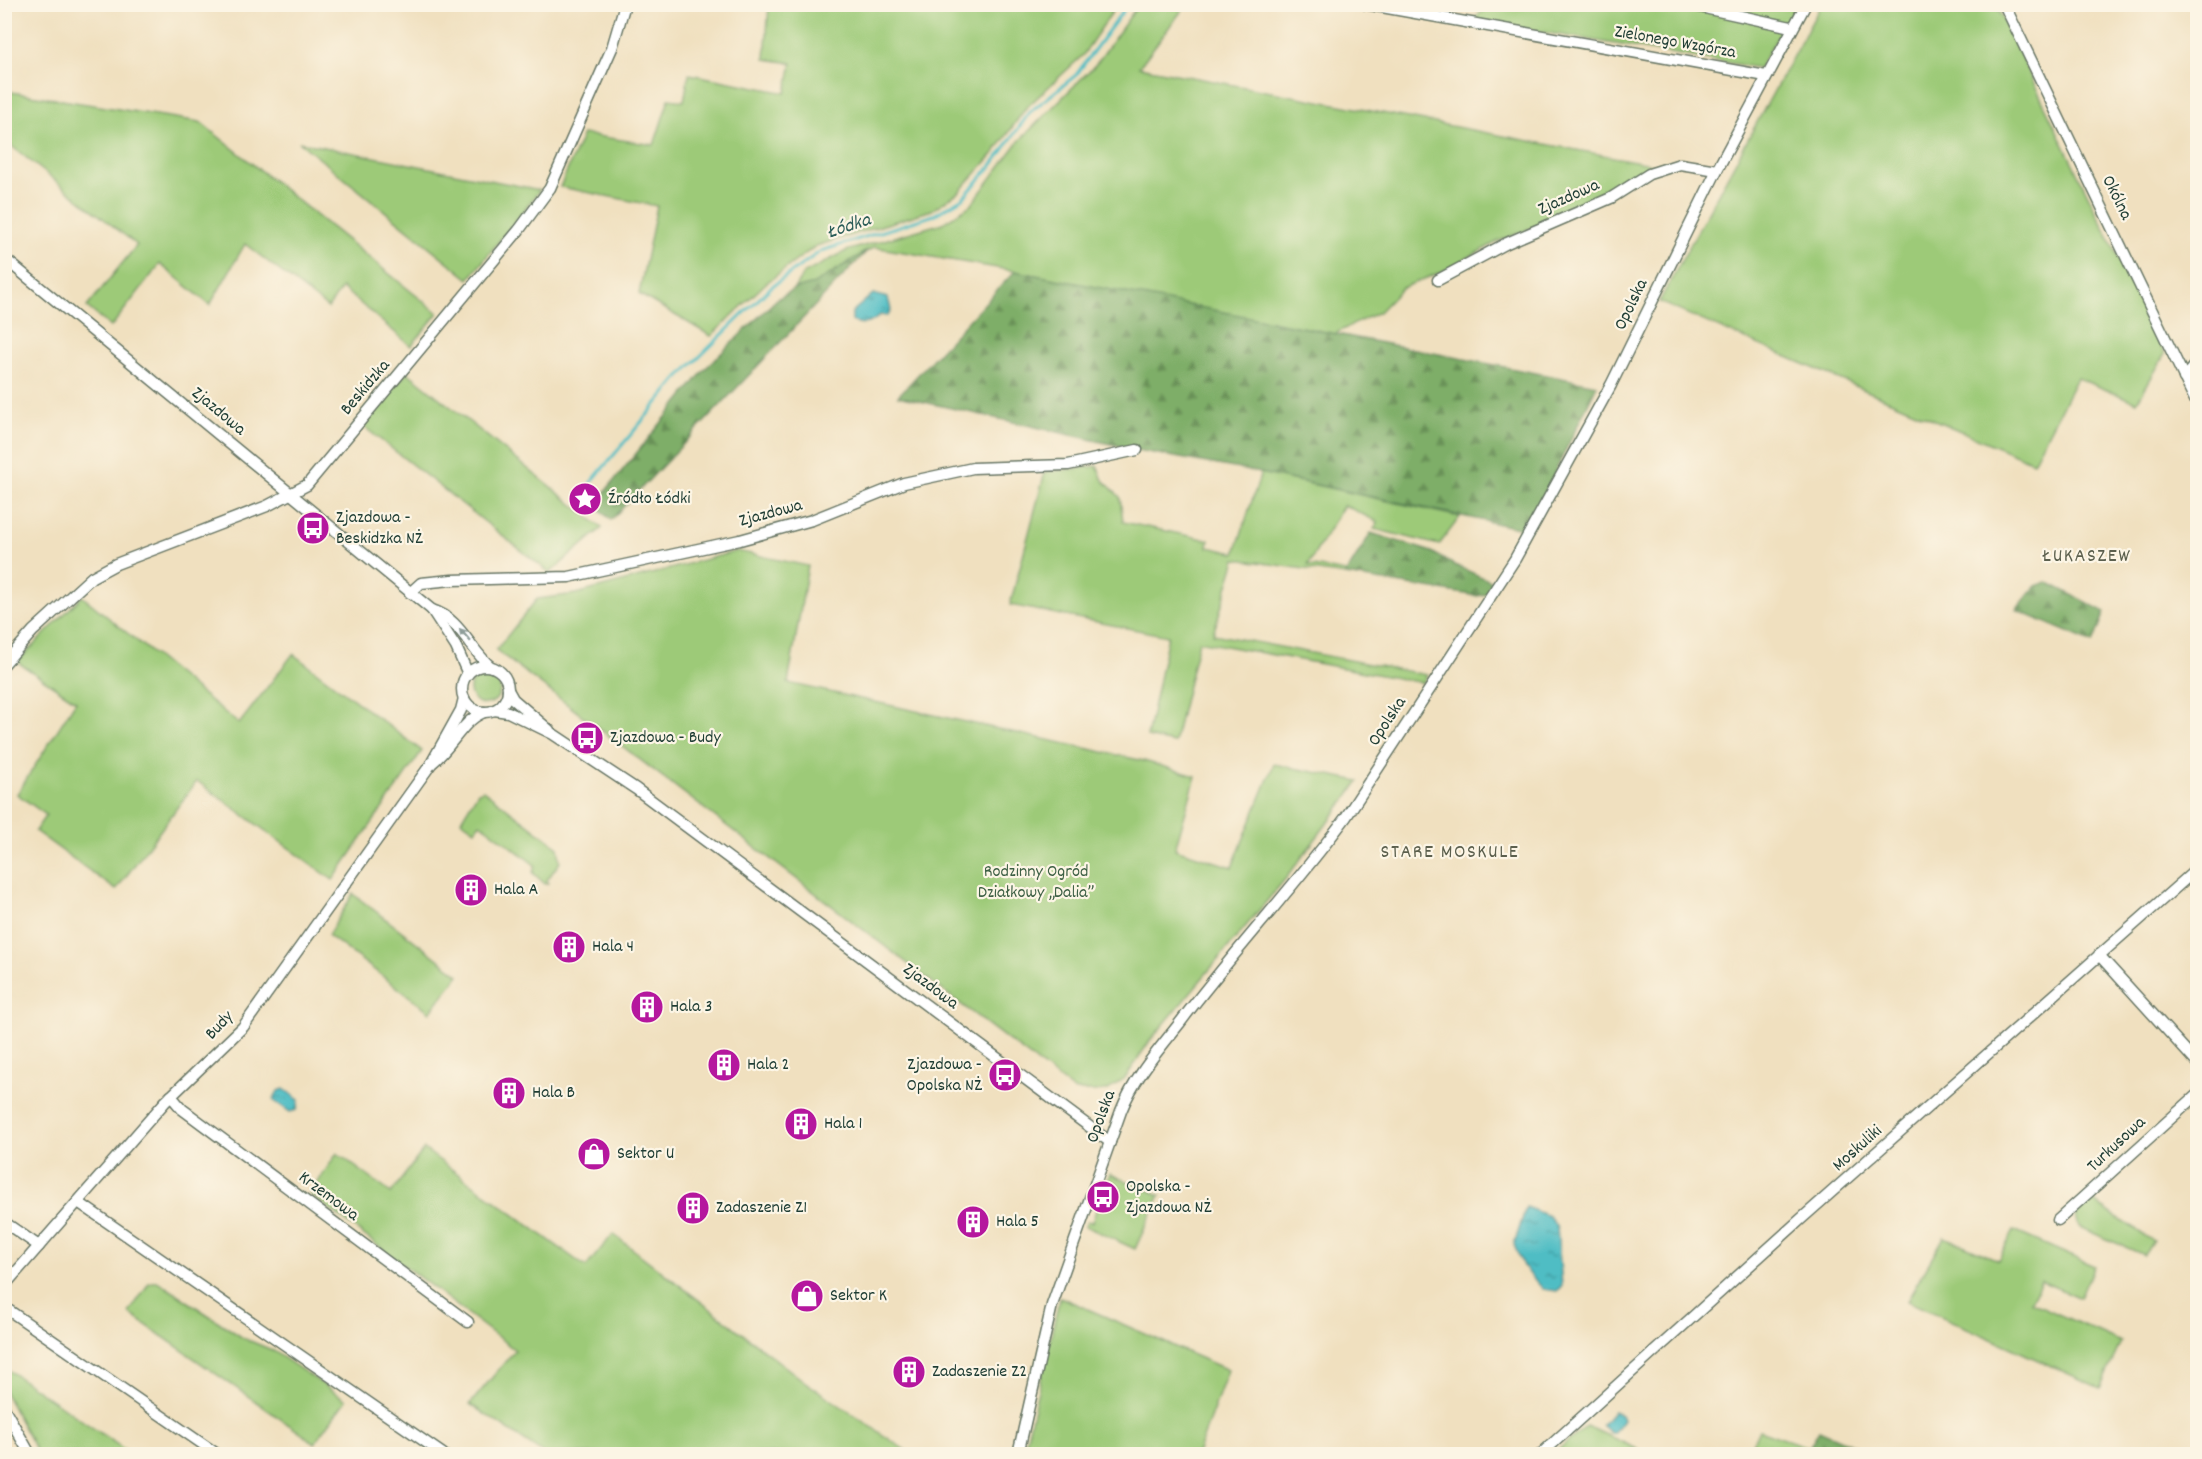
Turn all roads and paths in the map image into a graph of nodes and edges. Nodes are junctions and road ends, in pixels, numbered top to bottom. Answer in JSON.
{"nodes":[{"id":1,"x":625,"y":4,"type":"edge"},
{"id":2,"x":1365,"y":4,"type":"edge"},
{"id":3,"x":1686,"y":4,"type":"edge"},
{"id":4,"x":1806,"y":4,"type":"edge"},
{"id":5,"x":2004,"y":4,"type":"edge"},
{"id":6,"x":1791,"y":27,"type":"junction"},
{"id":7,"x":1766,"y":76,"type":"junction"},
{"id":8,"x":1717,"y":170,"type":"junction"},
{"id":9,"x":4,"y":258,"type":"edge"},
{"id":10,"x":1438,"y":280,"type":"dead end"},
{"id":11,"x":2198,"y":361,"type":"edge"},
{"id":12,"x":2184,"y":378,"type":"junction"},
{"id":13,"x":2198,"y":406,"type":"edge"},
{"id":14,"x":1137,"y":450,"type":"dead end"},
{"id":15,"x":291,"y":494,"type":"junction"},
{"id":16,"x":410,"y":592,"type":"junction"},
{"id":17,"x":432,"y":610,"type":"junction"},
{"id":18,"x":4,"y":664,"type":"edge"},
{"id":19,"x":491,"y":667,"type":"junction"},
{"id":20,"x":468,"y":674,"type":"junction"},
{"id":21,"x":508,"y":690,"type":"junction"},
{"id":22,"x":464,"y":698,"type":"junction"},
{"id":23,"x":489,"y":711,"type":"junction"},
{"id":24,"x":553,"y":734,"type":"junction"},
{"id":25,"x":431,"y":764,"type":"junction"},
{"id":26,"x":2198,"y":868,"type":"edge"},
{"id":27,"x":2099,"y":955,"type":"junction"},
{"id":28,"x":2198,"y":1064,"type":"edge"},
{"id":29,"x":2198,"y":1094,"type":"edge"},
{"id":30,"x":171,"y":1096,"type":"junction"},
{"id":31,"x":1110,"y":1142,"type":"junction"},
{"id":32,"x":78,"y":1202,"type":"junction"},
{"id":33,"x":2058,"y":1220,"type":"dead end"},
{"id":34,"x":4,"y":1222,"type":"edge"},
{"id":35,"x":39,"y":1246,"type":"junction"},
{"id":36,"x":4,"y":1286,"type":"edge"},
{"id":37,"x":4,"y":1307,"type":"edge"},
{"id":38,"x":468,"y":1322,"type":"dead end"},
{"id":39,"x":4,"y":1408,"type":"edge"},
{"id":40,"x":30,"y":1455,"type":"edge"},
{"id":41,"x":217,"y":1455,"type":"edge"},
{"id":42,"x":443,"y":1455,"type":"edge"},
{"id":43,"x":1018,"y":1455,"type":"edge"},
{"id":44,"x":1541,"y":1455,"type":"edge"}],
"edges":[{"from":1,"to":15,"type":"street","name":"Beskidzka"},
{"from":2,"to":7,"type":"street","name":"Zielonego Wzgórza"},
{"from":3,"to":6,"type":"street"},
{"from":4,"to":6,"type":"street","name":"Opolska"},
{"from":5,"to":12,"type":"street","name":"Okólna"},
{"from":6,"to":7,"type":"street","name":"Opolska"},
{"from":7,"to":8,"type":"street","name":"Opolska"},
{"from":8,"to":10,"type":"street","name":"Zjazdowa"},
{"from":8,"to":31,"type":"street","name":"Opolska"},
{"from":9,"to":15,"type":"street","name":"Zjazdowa"},
{"from":11,"to":12,"type":"street"},
{"from":12,"to":13,"type":"street","name":"Okólna"},
{"from":14,"to":16,"type":"street","name":"Zjazdowa"},
{"from":15,"to":16,"type":"street","name":"Zjazdowa"},
{"from":15,"to":18,"type":"street","name":"Beskidzka"},
{"from":16,"to":17,"type":"street","name":"Zjazdowa"},
{"from":19,"to":17,"type":"street","name":"Zjazdowa","one_way":true},
{"from":17,"to":20,"type":"street","name":"Zjazdowa"},
{"from":19,"to":20,"type":"street"},
{"from":19,"to":21,"type":"street"},
{"from":20,"to":22,"type":"street"},
{"from":21,"to":23,"type":"street"},
{"from":21,"to":24,"type":"street","name":"Zjazdowa"},
{"from":22,"to":23,"type":"street"},
{"from":22,"to":25,"type":"street","name":"Budy"},
{"from":23,"to":24,"type":"street","name":"Zjazdowa"},
{"from":23,"to":25,"type":"street","name":"Budy"},
{"from":24,"to":31,"type":"street","name":"Zjazdowa"},
{"from":25,"to":30,"type":"street","name":"Budy"},
{"from":26,"to":27,"type":"street","name":"Moskuliki"},
{"from":27,"to":28,"type":"street"},
{"from":27,"to":44,"type":"street","name":"Moskuliki"},
{"from":29,"to":33,"type":"street","name":"Turkusowa"},
{"from":30,"to":32,"type":"street","name":"Budy"},
{"from":30,"to":38,"type":"street","name":"Krzemowa"},
{"from":31,"to":43,"type":"street","name":"Opolska"},
{"from":32,"to":35,"type":"street","name":"Budy"},
{"from":32,"to":42,"type":"street"},
{"from":34,"to":35,"type":"street"},
{"from":35,"to":36,"type":"street","name":"Budy"},
{"from":37,"to":41,"type":"street"},
{"from":39,"to":40,"type":"street"}]}
